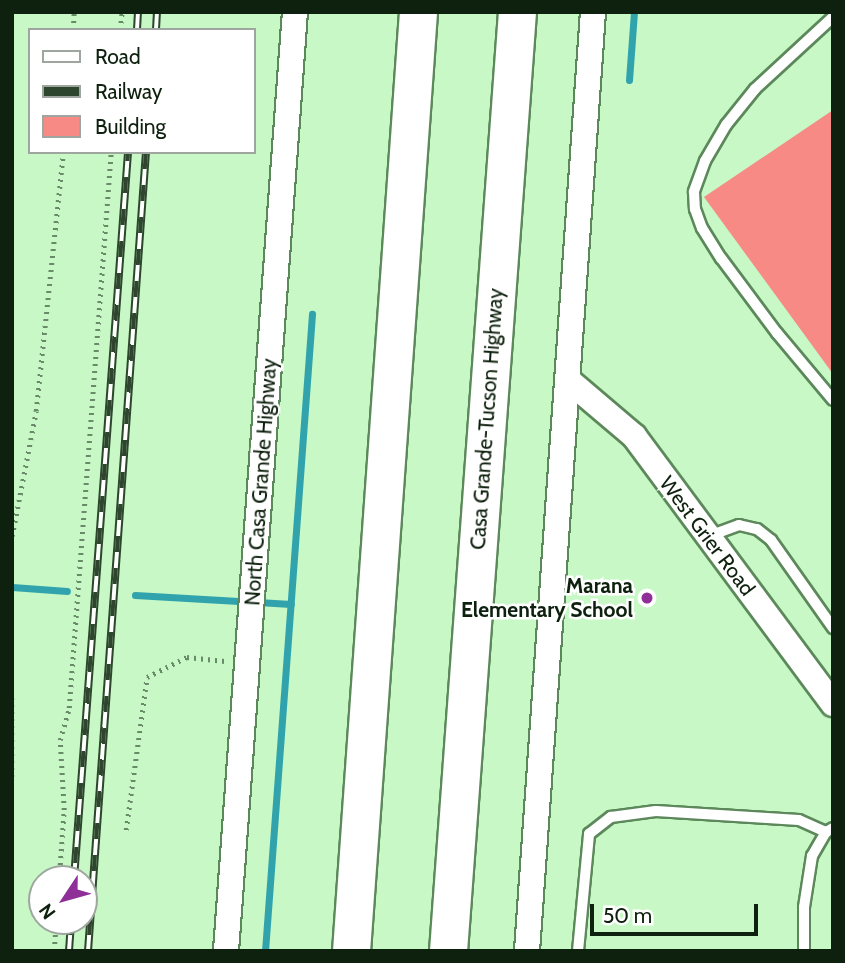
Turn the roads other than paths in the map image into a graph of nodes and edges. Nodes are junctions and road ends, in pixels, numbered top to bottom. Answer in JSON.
{"nodes":[{"id":1,"x":295,"y":12,"type":"edge"},
{"id":2,"x":418,"y":12,"type":"edge"},
{"id":3,"x":517,"y":12,"type":"edge"},
{"id":4,"x":593,"y":12,"type":"edge"},
{"id":5,"x":833,"y":17,"type":"edge"},
{"id":6,"x":568,"y":380,"type":"junction"},
{"id":7,"x":833,"y":400,"type":"edge"},
{"id":8,"x":708,"y":536,"type":"junction"},
{"id":9,"x":833,"y":628,"type":"edge"},
{"id":10,"x":833,"y":704,"type":"edge"},
{"id":11,"x":829,"y":830,"type":"edge"},
{"id":12,"x":226,"y":951,"type":"edge"},
{"id":13,"x":351,"y":951,"type":"edge"},
{"id":14,"x":448,"y":951,"type":"edge"},
{"id":15,"x":527,"y":951,"type":"edge"},
{"id":16,"x":578,"y":951,"type":"edge"},
{"id":17,"x":804,"y":951,"type":"edge"}],
"edges":[{"from":1,"to":12,"type":"street","name":"North Casa Grande Highway"},
{"from":2,"to":13,"type":"highway"},
{"from":3,"to":14,"type":"highway","name":"Casa Grande-Tucson Highway"},
{"from":4,"to":6,"type":"street"},
{"from":5,"to":7,"type":"lane"},
{"from":6,"to":8,"type":"street","name":"West Grier Road"},
{"from":6,"to":15,"type":"street"},
{"from":8,"to":9,"type":"lane"},
{"from":8,"to":10,"type":"street","name":"West Grier Road"},
{"from":11,"to":16,"type":"lane"},
{"from":11,"to":17,"type":"lane"}]}
